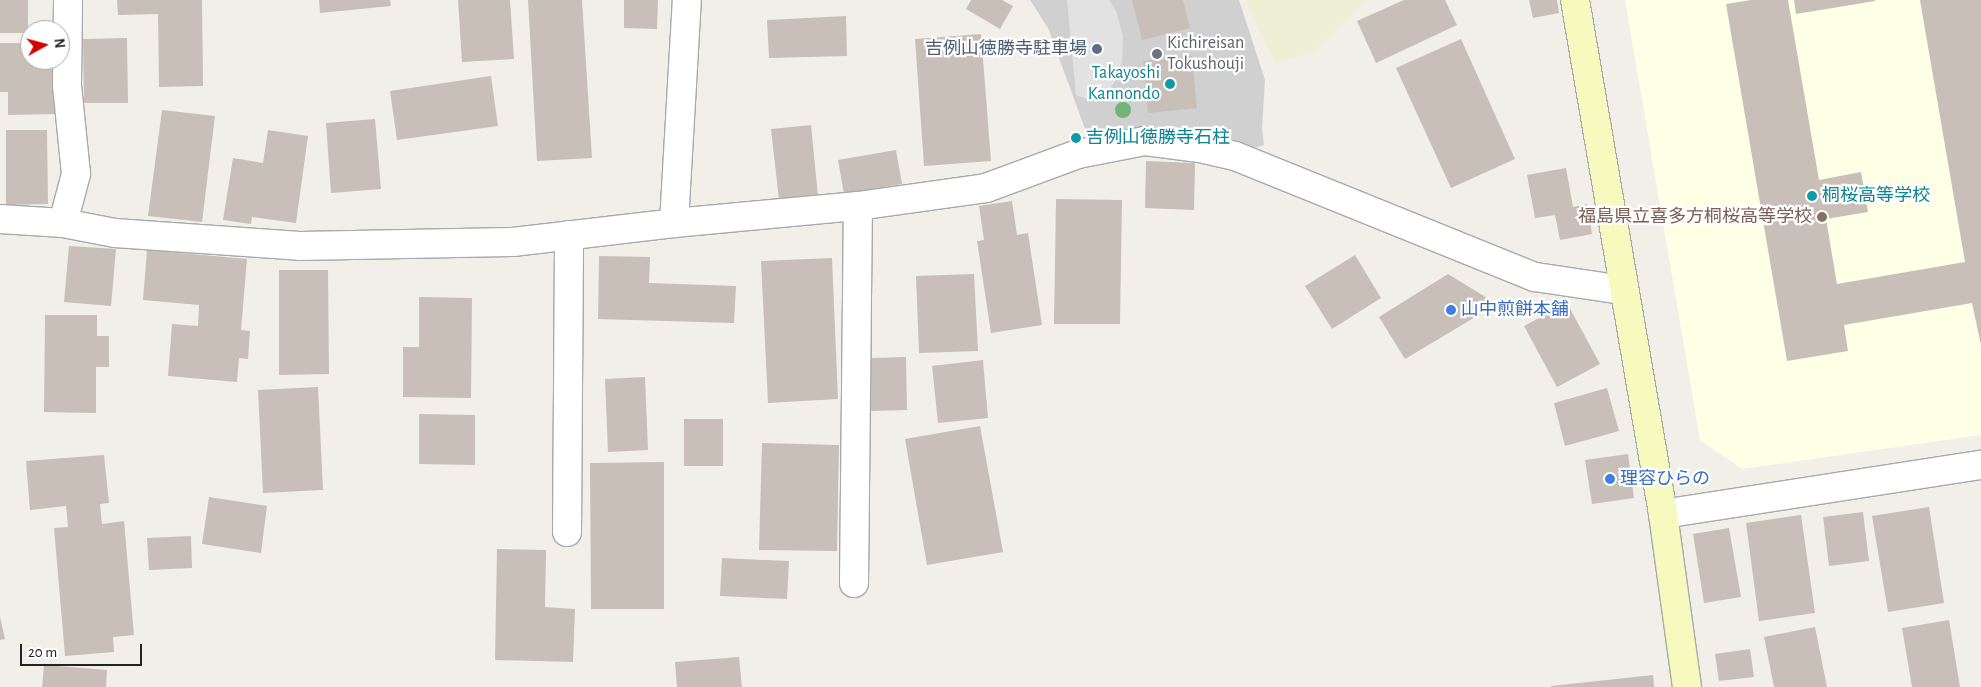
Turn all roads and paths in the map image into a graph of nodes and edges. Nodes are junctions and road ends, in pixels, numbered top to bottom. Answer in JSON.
{"nodes":[{"id":1,"x":68,"y":0,"type":"edge"},
{"id":2,"x":687,"y":0,"type":"edge"},
{"id":3,"x":1575,"y":0,"type":"edge"},
{"id":4,"x":858,"y":206,"type":"junction"},
{"id":5,"x":0,"y":218,"type":"edge"},
{"id":6,"x":674,"y":222,"type":"junction"},
{"id":7,"x":63,"y":223,"type":"junction"},
{"id":8,"x":569,"y":236,"type":"junction"},
{"id":9,"x":1623,"y":290,"type":"junction"},
{"id":10,"x":1981,"y":465,"type":"edge"},
{"id":11,"x":1663,"y":514,"type":"junction"},
{"id":12,"x":567,"y":532,"type":"dead end"},
{"id":13,"x":854,"y":583,"type":"dead end"},
{"id":14,"x":1687,"y":687,"type":"edge"}],
"edges":[{"from":1,"to":7,"type":"street"},
{"from":2,"to":6,"type":"street"},
{"from":3,"to":9,"type":"street"},
{"from":4,"to":6,"type":"street"},
{"from":4,"to":9,"type":"street"},
{"from":4,"to":13,"type":"street"},
{"from":5,"to":7,"type":"street"},
{"from":6,"to":8,"type":"street"},
{"from":7,"to":8,"type":"street"},
{"from":8,"to":12,"type":"street"},
{"from":9,"to":11,"type":"street"},
{"from":10,"to":11,"type":"street"},
{"from":11,"to":14,"type":"street"}]}
